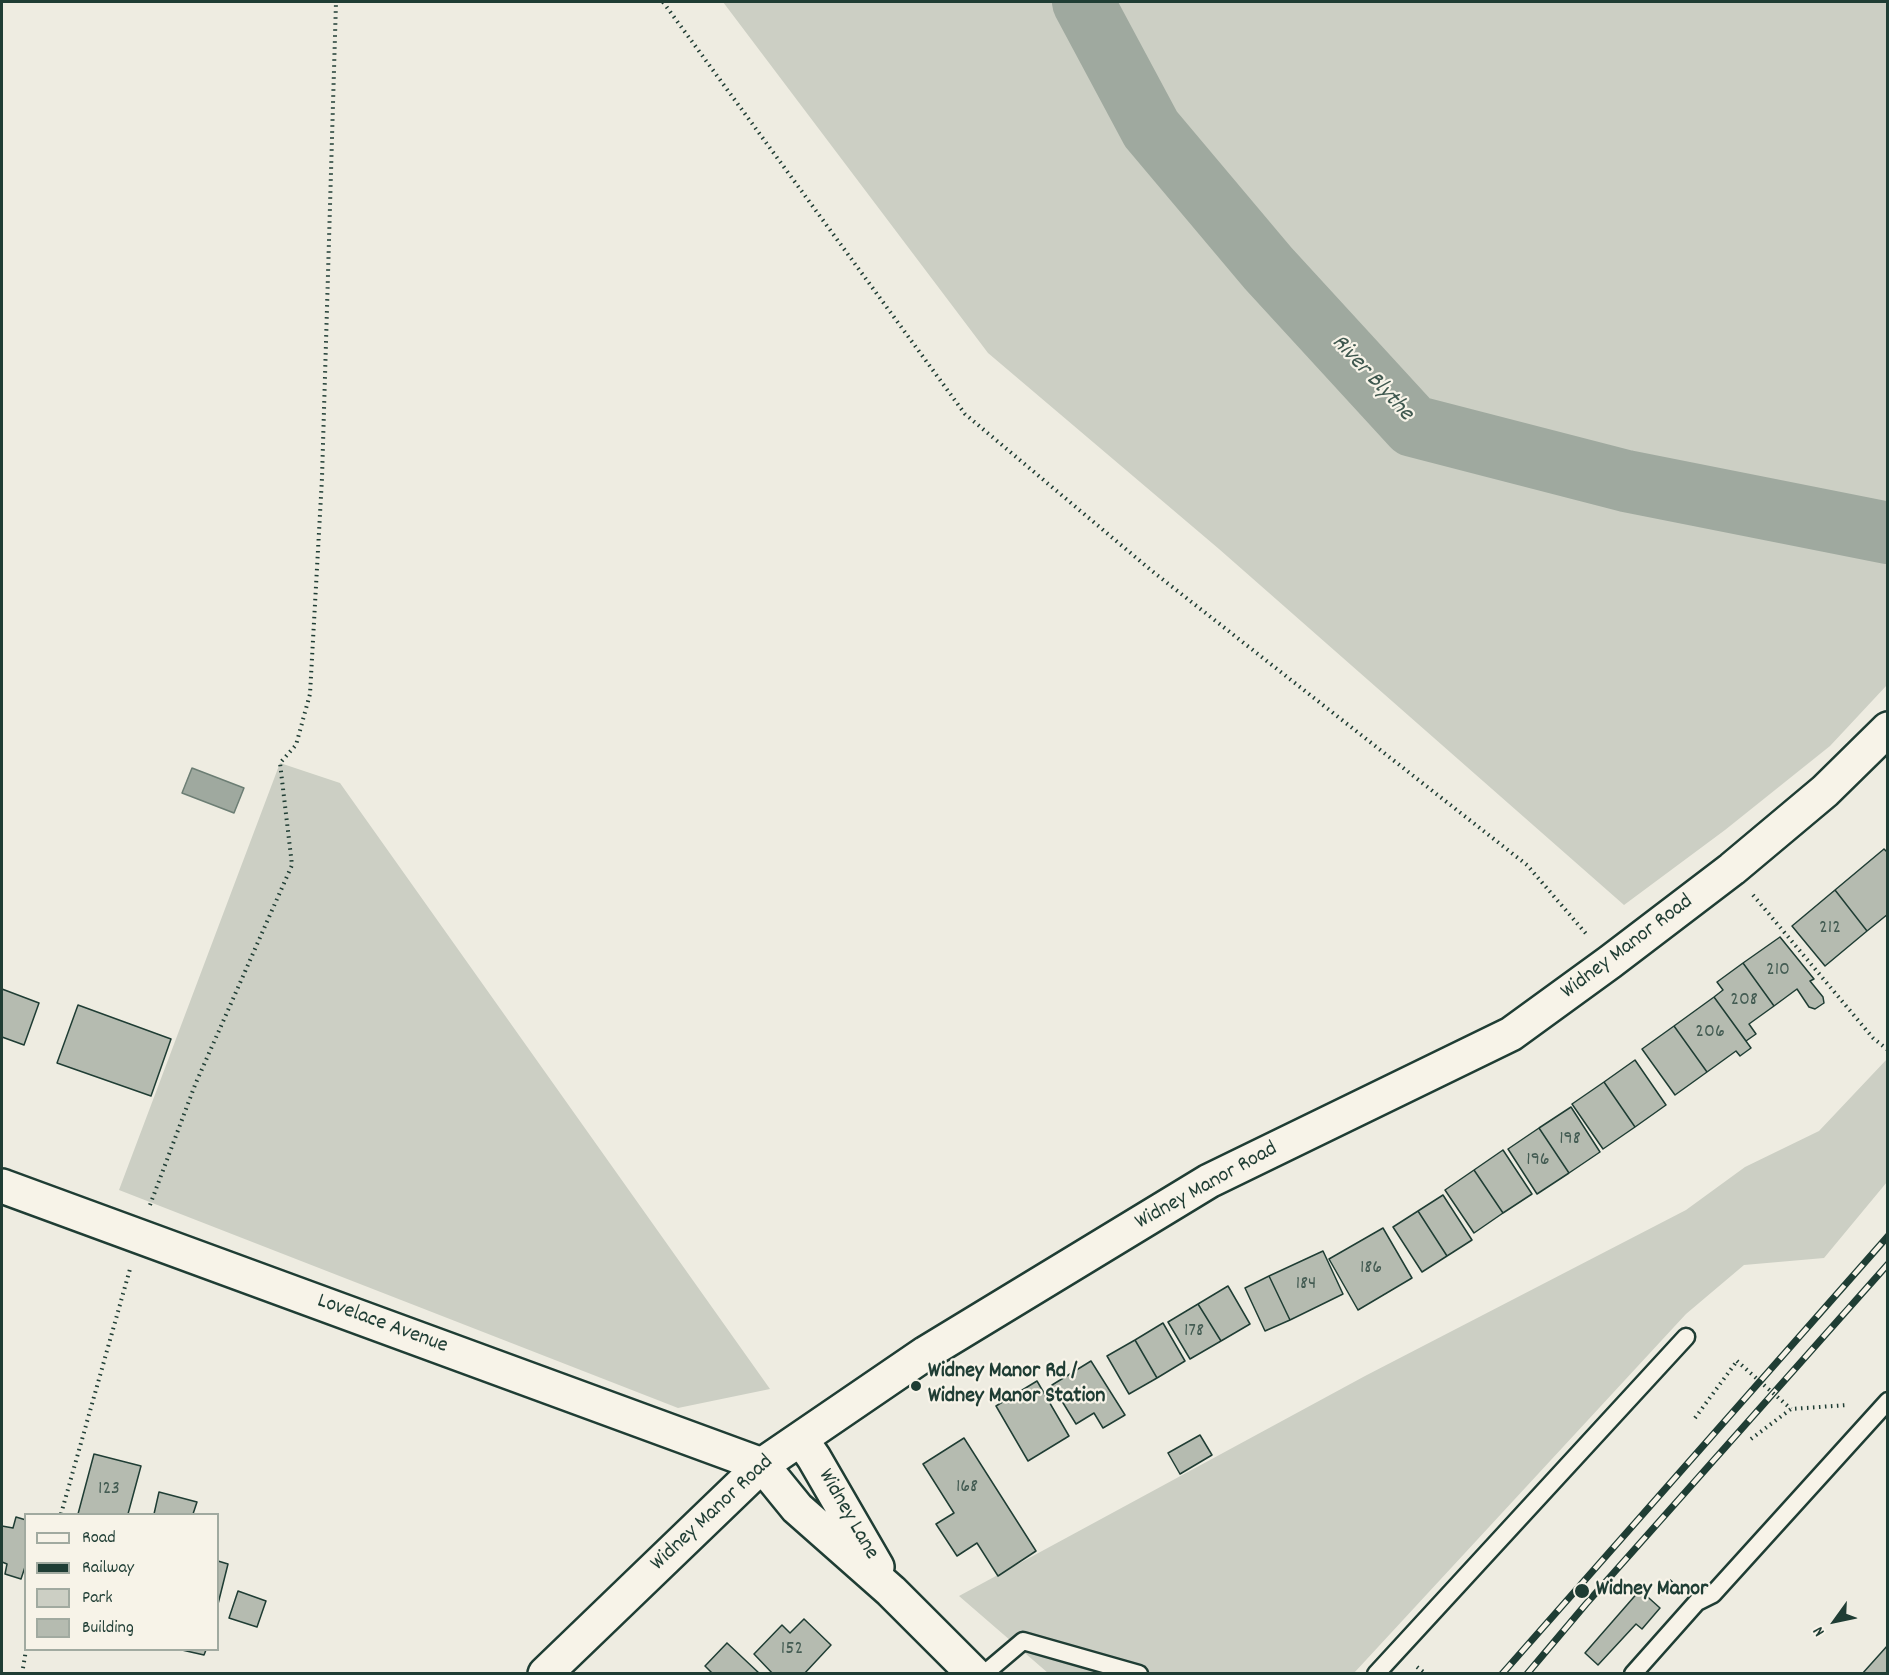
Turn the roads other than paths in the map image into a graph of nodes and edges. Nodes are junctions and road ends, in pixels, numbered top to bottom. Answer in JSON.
{"nodes":[{"id":1,"x":1887,"y":729,"type":"edge"},
{"id":2,"x":2,"y":1186,"type":"edge"},
{"id":3,"x":1686,"y":1337,"type":"dead end"},
{"id":4,"x":1887,"y":1402,"type":"edge"},
{"id":5,"x":801,"y":1439,"type":"junction"},
{"id":6,"x":762,"y":1465,"type":"junction"},
{"id":7,"x":724,"y":1501,"type":"junction"},
{"id":8,"x":797,"y":1508,"type":"junction"},
{"id":9,"x":891,"y":1591,"type":"junction"},
{"id":10,"x":544,"y":1674,"type":"edge"},
{"id":11,"x":974,"y":1674,"type":"edge"},
{"id":12,"x":984,"y":1674,"type":"edge"},
{"id":13,"x":1139,"y":1674,"type":"edge"},
{"id":14,"x":1376,"y":1674,"type":"edge"},
{"id":15,"x":1633,"y":1674,"type":"edge"}],
"edges":[{"from":1,"to":5,"type":"street","name":"Widney Manor Road"},
{"from":2,"to":6,"type":"street","name":"Lovelace Avenue"},
{"from":3,"to":14,"type":"lane"},
{"from":4,"to":15,"type":"lane"},
{"from":5,"to":6,"type":"street","name":"Widney Manor Road"},
{"from":5,"to":9,"type":"street","name":"Widney Lane"},
{"from":6,"to":7,"type":"street","name":"Widney Manor Road"},
{"from":6,"to":8,"type":"street","name":"Widney Lane"},
{"from":7,"to":8,"type":"street","name":"Widney Lane"},
{"from":7,"to":10,"type":"street","name":"Widney Manor Road"},
{"from":8,"to":9,"type":"street","name":"Widney Lane"},
{"from":9,"to":11,"type":"street","name":"Widney Lane"},
{"from":12,"to":13,"type":"lane"}]}
